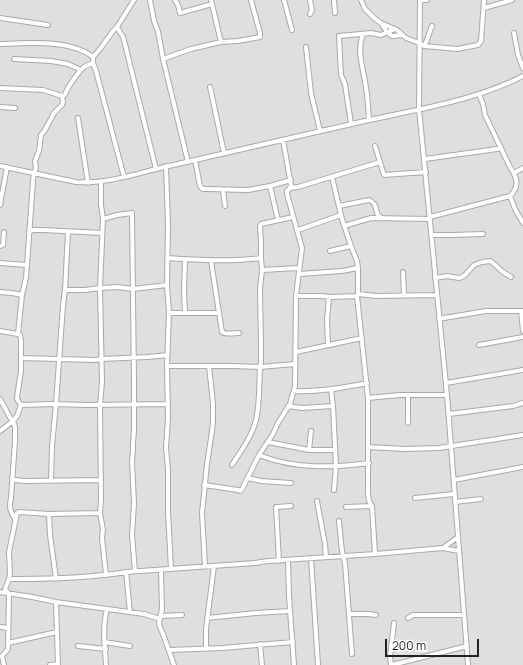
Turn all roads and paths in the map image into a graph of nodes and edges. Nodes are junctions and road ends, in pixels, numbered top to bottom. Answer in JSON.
{"nodes":[{"id":1,"x":134,"y":0,"type":"edge"},
{"id":2,"x":150,"y":0,"type":"edge"},
{"id":3,"x":175,"y":0,"type":"edge"},
{"id":4,"x":251,"y":0,"type":"edge"},
{"id":5,"x":284,"y":0,"type":"edge"},
{"id":6,"x":310,"y":0,"type":"edge"},
{"id":7,"x":334,"y":0,"type":"edge"},
{"id":8,"x":361,"y":0,"type":"edge"},
{"id":9,"x":420,"y":0,"type":"edge"},
{"id":10,"x":427,"y":0,"type":"edge"},
{"id":11,"x":484,"y":0,"type":"edge"},
{"id":12,"x":512,"y":0,"type":"edge"},
{"id":13,"x":211,"y":2,"type":"edge"},
{"id":14,"x":484,"y":8,"type":"junction"},
{"id":15,"x":310,"y":14,"type":"dead end"},
{"id":16,"x":335,"y":14,"type":"dead end"},
{"id":17,"x":0,"y":18,"type":"edge"},
{"id":18,"x":381,"y":23,"type":"junction"},
{"id":19,"x":48,"y":25,"type":"dead end"},
{"id":20,"x":117,"y":26,"type":"junction"},
{"id":21,"x":432,"y":26,"type":"dead end"},
{"id":22,"x":395,"y":29,"type":"junction"},
{"id":23,"x":292,"y":30,"type":"dead end"},
{"id":24,"x":388,"y":32,"type":"junction"},
{"id":25,"x":514,"y":33,"type":"dead end"},
{"id":26,"x":363,"y":34,"type":"junction"},
{"id":27,"x":402,"y":35,"type":"junction"},
{"id":28,"x":221,"y":42,"type":"junction"},
{"id":29,"x":419,"y":43,"type":"junction"},
{"id":30,"x":0,"y":44,"type":"edge"},
{"id":31,"x":424,"y":46,"type":"junction"},
{"id":32,"x":306,"y":47,"type":"dead end"},
{"id":33,"x":92,"y":57,"type":"junction"},
{"id":34,"x":14,"y":59,"type":"dead end"},
{"id":35,"x":163,"y":59,"type":"junction"},
{"id":36,"x":94,"y":64,"type":"junction"},
{"id":37,"x":523,"y":68,"type":"edge"},
{"id":38,"x":81,"y":70,"type":"junction"},
{"id":39,"x":523,"y":76,"type":"edge"},
{"id":40,"x":0,"y":88,"type":"edge"},
{"id":41,"x":210,"y":88,"type":"dead end"},
{"id":42,"x":478,"y":94,"type":"junction"},
{"id":43,"x":62,"y":96,"type":"junction"},
{"id":44,"x":0,"y":107,"type":"edge"},
{"id":45,"x":15,"y":108,"type":"dead end"},
{"id":46,"x":419,"y":109,"type":"junction"},
{"id":47,"x":78,"y":118,"type":"dead end"},
{"id":48,"x":368,"y":120,"type":"junction"},
{"id":49,"x":352,"y":124,"type":"junction"},
{"id":50,"x":320,"y":131,"type":"junction"},
{"id":51,"x":283,"y":140,"type":"junction"},
{"id":52,"x":375,"y":146,"type":"dead end"},
{"id":53,"x":501,"y":148,"type":"junction"},
{"id":54,"x":224,"y":154,"type":"junction"},
{"id":55,"x":425,"y":159,"type":"junction"},
{"id":56,"x":195,"y":160,"type":"junction"},
{"id":57,"x":188,"y":162,"type":"junction"},
{"id":58,"x":380,"y":162,"type":"junction"},
{"id":59,"x":0,"y":166,"type":"edge"},
{"id":60,"x":166,"y":166,"type":"junction"},
{"id":61,"x":7,"y":167,"type":"junction"},
{"id":62,"x":156,"y":168,"type":"junction"},
{"id":63,"x":523,"y":168,"type":"edge"},
{"id":64,"x":426,"y":172,"type":"junction"},
{"id":65,"x":514,"y":173,"type":"junction"},
{"id":66,"x":34,"y":174,"type":"junction"},
{"id":67,"x":124,"y":177,"type":"junction"},
{"id":68,"x":332,"y":177,"type":"junction"},
{"id":69,"x":290,"y":180,"type":"junction"},
{"id":70,"x":101,"y":182,"type":"junction"},
{"id":71,"x":88,"y":183,"type":"junction"},
{"id":72,"x":270,"y":186,"type":"junction"},
{"id":73,"x":290,"y":188,"type":"junction"},
{"id":74,"x":223,"y":190,"type":"junction"},
{"id":75,"x":510,"y":196,"type":"junction"},
{"id":76,"x":0,"y":205,"type":"edge"},
{"id":77,"x":225,"y":206,"type":"dead end"},
{"id":78,"x":339,"y":206,"type":"junction"},
{"id":79,"x":341,"y":215,"type":"junction"},
{"id":80,"x":293,"y":217,"type":"junction"},
{"id":81,"x":383,"y":218,"type":"junction"},
{"id":82,"x":430,"y":218,"type":"junction"},
{"id":83,"x":103,"y":219,"type":"junction"},
{"id":84,"x":278,"y":220,"type":"junction"},
{"id":85,"x":523,"y":223,"type":"edge"},
{"id":86,"x":344,"y":226,"type":"junction"},
{"id":87,"x":30,"y":230,"type":"junction"},
{"id":88,"x":298,"y":230,"type":"junction"},
{"id":89,"x":4,"y":232,"type":"dead end"},
{"id":90,"x":68,"y":232,"type":"junction"},
{"id":91,"x":102,"y":233,"type":"junction"},
{"id":92,"x":483,"y":234,"type":"dead end"},
{"id":93,"x":432,"y":235,"type":"junction"},
{"id":94,"x":0,"y":246,"type":"edge"},
{"id":95,"x":351,"y":246,"type":"junction"},
{"id":96,"x":330,"y":251,"type":"dead end"},
{"id":97,"x":167,"y":258,"type":"junction"},
{"id":98,"x":261,"y":258,"type":"junction"},
{"id":99,"x":185,"y":259,"type":"junction"},
{"id":100,"x":211,"y":260,"type":"junction"},
{"id":101,"x":0,"y":263,"type":"edge"},
{"id":102,"x":27,"y":265,"type":"junction"},
{"id":103,"x":299,"y":268,"type":"junction"},
{"id":104,"x":358,"y":268,"type":"junction"},
{"id":105,"x":262,"y":270,"type":"junction"},
{"id":106,"x":403,"y":272,"type":"dead end"},
{"id":107,"x":299,"y":274,"type":"junction"},
{"id":108,"x":511,"y":277,"type":"dead end"},
{"id":109,"x":435,"y":278,"type":"junction"},
{"id":110,"x":167,"y":285,"type":"junction"},
{"id":111,"x":100,"y":288,"type":"junction"},
{"id":112,"x":133,"y":289,"type":"junction"},
{"id":113,"x":65,"y":290,"type":"junction"},
{"id":114,"x":0,"y":292,"type":"edge"},
{"id":115,"x":22,"y":295,"type":"junction"},
{"id":116,"x":357,"y":295,"type":"junction"},
{"id":117,"x":404,"y":295,"type":"junction"},
{"id":118,"x":437,"y":295,"type":"junction"},
{"id":119,"x":296,"y":296,"type":"junction"},
{"id":120,"x":329,"y":297,"type":"junction"},
{"id":121,"x":522,"y":311,"type":"edge"},
{"id":122,"x":186,"y":312,"type":"junction"},
{"id":123,"x":169,"y":313,"type":"junction"},
{"id":124,"x":219,"y":313,"type":"junction"},
{"id":125,"x":439,"y":319,"type":"junction"},
{"id":126,"x":0,"y":331,"type":"edge"},
{"id":127,"x":523,"y":331,"type":"edge"},
{"id":128,"x":239,"y":333,"type":"dead end"},
{"id":129,"x":18,"y":334,"type":"junction"},
{"id":130,"x":523,"y":337,"type":"edge"},
{"id":131,"x":362,"y":338,"type":"junction"},
{"id":132,"x":328,"y":345,"type":"junction"},
{"id":133,"x":479,"y":345,"type":"dead end"},
{"id":134,"x":296,"y":352,"type":"junction"},
{"id":135,"x":168,"y":355,"type":"junction"},
{"id":136,"x":134,"y":357,"type":"junction"},
{"id":137,"x":20,"y":358,"type":"junction"},
{"id":138,"x":101,"y":358,"type":"junction"},
{"id":139,"x":59,"y":359,"type":"junction"},
{"id":140,"x":295,"y":364,"type":"junction"},
{"id":141,"x":167,"y":366,"type":"junction"},
{"id":142,"x":209,"y":366,"type":"junction"},
{"id":143,"x":260,"y":366,"type":"junction"},
{"id":144,"x":523,"y":370,"type":"edge"},
{"id":145,"x":367,"y":383,"type":"junction"},
{"id":146,"x":446,"y":383,"type":"junction"},
{"id":147,"x":331,"y":389,"type":"junction"},
{"id":148,"x":294,"y":391,"type":"junction"},
{"id":149,"x":408,"y":395,"type":"junction"},
{"id":150,"x":447,"y":395,"type":"junction"},
{"id":151,"x":368,"y":398,"type":"junction"},
{"id":152,"x":0,"y":399,"type":"edge"},
{"id":153,"x":523,"y":403,"type":"edge"},
{"id":154,"x":56,"y":404,"type":"junction"},
{"id":155,"x":134,"y":404,"type":"junction"},
{"id":156,"x":168,"y":404,"type":"junction"},
{"id":157,"x":21,"y":405,"type":"junction"},
{"id":158,"x":100,"y":405,"type":"junction"},
{"id":159,"x":288,"y":406,"type":"junction"},
{"id":160,"x":333,"y":406,"type":"junction"},
{"id":161,"x":449,"y":414,"type":"junction"},
{"id":162,"x":13,"y":421,"type":"junction"},
{"id":163,"x":408,"y":423,"type":"dead end"},
{"id":164,"x":0,"y":431,"type":"edge"},
{"id":165,"x":311,"y":431,"type":"dead end"},
{"id":166,"x":523,"y":434,"type":"edge"},
{"id":167,"x":268,"y":442,"type":"junction"},
{"id":168,"x":451,"y":446,"type":"junction"},
{"id":169,"x":368,"y":447,"type":"junction"},
{"id":170,"x":310,"y":450,"type":"junction"},
{"id":171,"x":335,"y":450,"type":"junction"},
{"id":172,"x":260,"y":455,"type":"junction"},
{"id":173,"x":369,"y":463,"type":"junction"},
{"id":174,"x":232,"y":465,"type":"dead end"},
{"id":175,"x":336,"y":466,"type":"junction"},
{"id":176,"x":523,"y":467,"type":"edge"},
{"id":177,"x":12,"y":478,"type":"junction"},
{"id":178,"x":248,"y":478,"type":"junction"},
{"id":179,"x":101,"y":480,"type":"junction"},
{"id":180,"x":454,"y":480,"type":"junction"},
{"id":181,"x":51,"y":482,"type":"junction"},
{"id":182,"x":291,"y":483,"type":"dead end"},
{"id":183,"x":204,"y":485,"type":"junction"},
{"id":184,"x":334,"y":490,"type":"dead end"},
{"id":185,"x":454,"y":494,"type":"junction"},
{"id":186,"x":414,"y":498,"type":"dead end"},
{"id":187,"x":481,"y":499,"type":"dead end"},
{"id":188,"x":317,"y":501,"type":"dead end"},
{"id":189,"x":455,"y":502,"type":"junction"},
{"id":190,"x":291,"y":506,"type":"dead end"},
{"id":191,"x":372,"y":506,"type":"junction"},
{"id":192,"x":346,"y":507,"type":"dead end"},
{"id":193,"x":100,"y":513,"type":"junction"},
{"id":194,"x":49,"y":514,"type":"junction"},
{"id":195,"x":15,"y":519,"type":"junction"},
{"id":196,"x":339,"y":521,"type":"dead end"},
{"id":197,"x":458,"y":537,"type":"junction"},
{"id":198,"x":443,"y":548,"type":"junction"},
{"id":199,"x":459,"y":551,"type":"junction"},
{"id":200,"x":375,"y":554,"type":"junction"},
{"id":201,"x":344,"y":556,"type":"junction"},
{"id":202,"x":326,"y":557,"type":"junction"},
{"id":203,"x":311,"y":558,"type":"junction"},
{"id":204,"x":288,"y":560,"type":"junction"},
{"id":205,"x":279,"y":561,"type":"junction"},
{"id":206,"x":205,"y":566,"type":"junction"},
{"id":207,"x":214,"y":566,"type":"junction"},
{"id":208,"x":171,"y":569,"type":"junction"},
{"id":209,"x":161,"y":570,"type":"junction"},
{"id":210,"x":135,"y":571,"type":"junction"},
{"id":211,"x":126,"y":572,"type":"junction"},
{"id":212,"x":106,"y":575,"type":"junction"},
{"id":213,"x":56,"y":578,"type":"junction"},
{"id":214,"x":9,"y":579,"type":"junction"},
{"id":215,"x":0,"y":592,"type":"edge"},
{"id":216,"x":9,"y":594,"type":"junction"},
{"id":217,"x":56,"y":602,"type":"junction"},
{"id":218,"x":107,"y":609,"type":"junction"},
{"id":219,"x":290,"y":611,"type":"junction"},
{"id":220,"x":130,"y":612,"type":"junction"},
{"id":221,"x":349,"y":614,"type":"junction"},
{"id":222,"x":182,"y":615,"type":"dead end"},
{"id":223,"x":464,"y":615,"type":"junction"},
{"id":224,"x":376,"y":616,"type":"dead end"},
{"id":225,"x":161,"y":618,"type":"junction"},
{"id":226,"x":207,"y":618,"type":"junction"},
{"id":227,"x":408,"y":618,"type":"dead end"},
{"id":228,"x":394,"y":623,"type":"dead end"},
{"id":229,"x":0,"y":627,"type":"edge"},
{"id":230,"x":8,"y":628,"type":"junction"},
{"id":231,"x":57,"y":632,"type":"junction"},
{"id":232,"x":104,"y":642,"type":"junction"},
{"id":233,"x":293,"y":642,"type":"junction"},
{"id":234,"x":8,"y":643,"type":"junction"},
{"id":235,"x":260,"y":644,"type":"junction"},
{"id":236,"x":78,"y":646,"type":"dead end"},
{"id":237,"x":130,"y":646,"type":"dead end"},
{"id":238,"x":467,"y":646,"type":"junction"},
{"id":239,"x":206,"y":648,"type":"junction"},
{"id":240,"x":106,"y":649,"type":"junction"},
{"id":241,"x":169,"y":650,"type":"junction"},
{"id":242,"x":352,"y":654,"type":"dead end"},
{"id":243,"x":1,"y":656,"type":"edge"},
{"id":244,"x":58,"y":664,"type":"edge"},
{"id":245,"x":4,"y":665,"type":"edge"},
{"id":246,"x":50,"y":665,"type":"edge"},
{"id":247,"x":106,"y":665,"type":"edge"},
{"id":248,"x":174,"y":665,"type":"edge"},
{"id":249,"x":262,"y":665,"type":"edge"},
{"id":250,"x":294,"y":665,"type":"edge"},
{"id":251,"x":318,"y":665,"type":"edge"},
{"id":252,"x":392,"y":665,"type":"edge"},
{"id":253,"x":468,"y":665,"type":"edge"}],
"edges":[{"from":1,"to":20,"type":"street"},
{"from":2,"to":35,"type":"street"},
{"from":3,"to":13,"type":"street"},
{"from":4,"to":28,"type":"street"},
{"from":5,"to":23,"type":"street"},
{"from":6,"to":15,"type":"street"},
{"from":7,"to":16,"type":"street"},
{"from":8,"to":18,"type":"street"},
{"from":9,"to":10,"type":"street"},
{"from":9,"to":29,"type":"street"},
{"from":11,"to":14,"type":"street"},
{"from":12,"to":14,"type":"street"},
{"from":13,"to":28,"type":"street"},
{"from":14,"to":31,"type":"street"},
{"from":17,"to":19,"type":"street"},
{"from":18,"to":22,"type":"street"},
{"from":18,"to":24,"type":"street"},
{"from":20,"to":33,"type":"street"},
{"from":20,"to":62,"type":"street"},
{"from":21,"to":31,"type":"street"},
{"from":22,"to":24,"type":"street"},
{"from":22,"to":27,"type":"street"},
{"from":24,"to":26,"type":"street"},
{"from":24,"to":27,"type":"street"},
{"from":25,"to":37,"type":"street"},
{"from":26,"to":48,"type":"street"},
{"from":26,"to":49,"type":"street"},
{"from":27,"to":29,"type":"street"},
{"from":28,"to":35,"type":"street"},
{"from":29,"to":31,"type":"street"},
{"from":29,"to":46,"type":"street"},
{"from":30,"to":33,"type":"street"},
{"from":32,"to":50,"type":"street"},
{"from":33,"to":36,"type":"street"},
{"from":34,"to":38,"type":"street"},
{"from":35,"to":57,"type":"street"},
{"from":36,"to":38,"type":"street"},
{"from":36,"to":67,"type":"street"},
{"from":38,"to":43,"type":"street"},
{"from":39,"to":42,"type":"street"},
{"from":40,"to":43,"type":"street"},
{"from":41,"to":54,"type":"street"},
{"from":42,"to":46,"type":"street"},
{"from":42,"to":53,"type":"street"},
{"from":43,"to":66,"type":"street"},
{"from":44,"to":45,"type":"street"},
{"from":46,"to":48,"type":"street"},
{"from":46,"to":55,"type":"street"},
{"from":47,"to":71,"type":"street"},
{"from":48,"to":49,"type":"street"},
{"from":49,"to":50,"type":"street"},
{"from":50,"to":51,"type":"street"},
{"from":51,"to":54,"type":"street"},
{"from":51,"to":69,"type":"street"},
{"from":52,"to":58,"type":"street"},
{"from":53,"to":55,"type":"street"},
{"from":53,"to":65,"type":"street"},
{"from":54,"to":56,"type":"street"},
{"from":55,"to":64,"type":"street"},
{"from":56,"to":57,"type":"street"},
{"from":56,"to":74,"type":"street"},
{"from":57,"to":60,"type":"street"},
{"from":58,"to":64,"type":"street"},
{"from":58,"to":68,"type":"street"},
{"from":59,"to":61,"type":"street"},
{"from":60,"to":62,"type":"street"},
{"from":60,"to":97,"type":"street"},
{"from":61,"to":66,"type":"street"},
{"from":61,"to":76,"type":"street"},
{"from":62,"to":67,"type":"street"},
{"from":63,"to":65,"type":"street"},
{"from":64,"to":82,"type":"street"},
{"from":65,"to":75,"type":"street"},
{"from":66,"to":71,"type":"street"},
{"from":66,"to":87,"type":"street"},
{"from":67,"to":70,"type":"street"},
{"from":68,"to":73,"type":"street"},
{"from":68,"to":78,"type":"street"},
{"from":69,"to":72,"type":"street"},
{"from":69,"to":73,"type":"street"},
{"from":70,"to":71,"type":"street"},
{"from":70,"to":83,"type":"street"},
{"from":72,"to":74,"type":"street"},
{"from":72,"to":84,"type":"street"},
{"from":73,"to":80,"type":"street"},
{"from":74,"to":77,"type":"street"},
{"from":75,"to":82,"type":"street"},
{"from":75,"to":85,"type":"street"},
{"from":78,"to":79,"type":"street"},
{"from":78,"to":81,"type":"street"},
{"from":79,"to":86,"type":"street"},
{"from":79,"to":88,"type":"street"},
{"from":80,"to":84,"type":"street"},
{"from":80,"to":88,"type":"street"},
{"from":81,"to":82,"type":"street"},
{"from":81,"to":86,"type":"street"},
{"from":82,"to":93,"type":"street"},
{"from":83,"to":91,"type":"street"},
{"from":83,"to":112,"type":"street"},
{"from":84,"to":98,"type":"street"},
{"from":86,"to":95,"type":"street"},
{"from":87,"to":90,"type":"street"},
{"from":87,"to":102,"type":"street"},
{"from":88,"to":103,"type":"street"},
{"from":89,"to":94,"type":"street"},
{"from":90,"to":91,"type":"street"},
{"from":90,"to":113,"type":"street"},
{"from":91,"to":111,"type":"street"},
{"from":92,"to":93,"type":"street"},
{"from":93,"to":109,"type":"street"},
{"from":95,"to":96,"type":"street"},
{"from":95,"to":104,"type":"street"},
{"from":97,"to":99,"type":"street"},
{"from":97,"to":110,"type":"street"},
{"from":98,"to":100,"type":"street"},
{"from":98,"to":105,"type":"street"},
{"from":99,"to":100,"type":"street"},
{"from":99,"to":122,"type":"street"},
{"from":100,"to":124,"type":"street"},
{"from":101,"to":102,"type":"street"},
{"from":102,"to":115,"type":"street"},
{"from":103,"to":105,"type":"street"},
{"from":103,"to":107,"type":"street"},
{"from":104,"to":107,"type":"street"},
{"from":104,"to":116,"type":"street"},
{"from":105,"to":143,"type":"street"},
{"from":106,"to":117,"type":"street"},
{"from":107,"to":119,"type":"street"},
{"from":108,"to":109,"type":"street"},
{"from":109,"to":118,"type":"street"},
{"from":110,"to":112,"type":"street"},
{"from":110,"to":123,"type":"street"},
{"from":111,"to":112,"type":"street"},
{"from":111,"to":113,"type":"street"},
{"from":111,"to":138,"type":"street"},
{"from":112,"to":136,"type":"street"},
{"from":113,"to":139,"type":"street"},
{"from":114,"to":115,"type":"street"},
{"from":115,"to":129,"type":"street"},
{"from":116,"to":117,"type":"street"},
{"from":116,"to":120,"type":"street"},
{"from":116,"to":131,"type":"street"},
{"from":117,"to":118,"type":"street"},
{"from":118,"to":125,"type":"street"},
{"from":119,"to":120,"type":"street"},
{"from":119,"to":134,"type":"street"},
{"from":120,"to":132,"type":"street"},
{"from":121,"to":125,"type":"street"},
{"from":121,"to":127,"type":"street"},
{"from":122,"to":123,"type":"street"},
{"from":122,"to":124,"type":"street"},
{"from":123,"to":135,"type":"street"},
{"from":124,"to":128,"type":"street"},
{"from":125,"to":146,"type":"street"},
{"from":126,"to":129,"type":"street"},
{"from":129,"to":137,"type":"street"},
{"from":130,"to":133,"type":"street"},
{"from":131,"to":132,"type":"street"},
{"from":131,"to":145,"type":"street"},
{"from":132,"to":134,"type":"street"},
{"from":134,"to":140,"type":"street"},
{"from":135,"to":136,"type":"street"},
{"from":135,"to":141,"type":"street"},
{"from":136,"to":138,"type":"street"},
{"from":136,"to":155,"type":"street"},
{"from":137,"to":139,"type":"street"},
{"from":137,"to":157,"type":"street"},
{"from":138,"to":139,"type":"street"},
{"from":138,"to":158,"type":"street"},
{"from":139,"to":154,"type":"street"},
{"from":140,"to":143,"type":"street"},
{"from":140,"to":148,"type":"street"},
{"from":141,"to":142,"type":"street"},
{"from":141,"to":156,"type":"street"},
{"from":142,"to":143,"type":"street"},
{"from":142,"to":183,"type":"street"},
{"from":143,"to":174,"type":"street"},
{"from":144,"to":146,"type":"street"},
{"from":145,"to":147,"type":"street"},
{"from":145,"to":151,"type":"street"},
{"from":146,"to":150,"type":"street"},
{"from":147,"to":148,"type":"street"},
{"from":147,"to":160,"type":"street"},
{"from":148,"to":159,"type":"street"},
{"from":149,"to":150,"type":"street"},
{"from":149,"to":151,"type":"street"},
{"from":149,"to":163,"type":"street"},
{"from":150,"to":161,"type":"street"},
{"from":151,"to":169,"type":"street"},
{"from":152,"to":162,"type":"street"},
{"from":153,"to":161,"type":"street"},
{"from":154,"to":157,"type":"street"},
{"from":154,"to":158,"type":"street"},
{"from":154,"to":181,"type":"street"},
{"from":155,"to":156,"type":"street"},
{"from":155,"to":158,"type":"street"},
{"from":155,"to":210,"type":"street"},
{"from":156,"to":208,"type":"street"},
{"from":157,"to":162,"type":"street"},
{"from":158,"to":179,"type":"street"},
{"from":159,"to":160,"type":"street"},
{"from":159,"to":167,"type":"street"},
{"from":160,"to":171,"type":"street"},
{"from":161,"to":168,"type":"street"},
{"from":162,"to":164,"type":"street"},
{"from":162,"to":177,"type":"street"},
{"from":165,"to":170,"type":"street"},
{"from":166,"to":168,"type":"street"},
{"from":167,"to":170,"type":"street"},
{"from":167,"to":172,"type":"street"},
{"from":168,"to":169,"type":"street"},
{"from":168,"to":180,"type":"street"},
{"from":169,"to":173,"type":"street"},
{"from":170,"to":171,"type":"street"},
{"from":171,"to":175,"type":"street"},
{"from":172,"to":175,"type":"street"},
{"from":172,"to":178,"type":"street"},
{"from":173,"to":175,"type":"street"},
{"from":173,"to":191,"type":"street"},
{"from":175,"to":184,"type":"street"},
{"from":176,"to":180,"type":"street"},
{"from":177,"to":181,"type":"street"},
{"from":177,"to":195,"type":"street"},
{"from":178,"to":182,"type":"street"},
{"from":178,"to":183,"type":"street"},
{"from":179,"to":181,"type":"street"},
{"from":179,"to":193,"type":"street"},
{"from":180,"to":185,"type":"street"},
{"from":183,"to":206,"type":"street"},
{"from":185,"to":186,"type":"street"},
{"from":185,"to":189,"type":"street"},
{"from":187,"to":189,"type":"street"},
{"from":188,"to":202,"type":"street"},
{"from":189,"to":197,"type":"street"},
{"from":190,"to":205,"type":"street"},
{"from":191,"to":192,"type":"street"},
{"from":191,"to":200,"type":"street"},
{"from":193,"to":194,"type":"street"},
{"from":193,"to":212,"type":"street"},
{"from":194,"to":195,"type":"street"},
{"from":194,"to":213,"type":"street"},
{"from":195,"to":214,"type":"street"},
{"from":196,"to":201,"type":"street"},
{"from":197,"to":198,"type":"street"},
{"from":197,"to":199,"type":"street"},
{"from":198,"to":199,"type":"street"},
{"from":198,"to":200,"type":"street"},
{"from":199,"to":223,"type":"street"},
{"from":200,"to":201,"type":"street"},
{"from":201,"to":202,"type":"street"},
{"from":201,"to":221,"type":"street"},
{"from":202,"to":203,"type":"street"},
{"from":203,"to":204,"type":"street"},
{"from":203,"to":251,"type":"street"},
{"from":204,"to":205,"type":"street"},
{"from":204,"to":219,"type":"street"},
{"from":205,"to":207,"type":"street"},
{"from":206,"to":207,"type":"street"},
{"from":206,"to":208,"type":"street"},
{"from":207,"to":226,"type":"street"},
{"from":208,"to":209,"type":"street"},
{"from":209,"to":210,"type":"street"},
{"from":209,"to":225,"type":"street"},
{"from":210,"to":211,"type":"street"},
{"from":211,"to":212,"type":"street"},
{"from":211,"to":220,"type":"street"},
{"from":212,"to":213,"type":"street"},
{"from":213,"to":214,"type":"street"},
{"from":214,"to":216,"type":"street"},
{"from":215,"to":216,"type":"street"},
{"from":216,"to":217,"type":"street"},
{"from":216,"to":230,"type":"street"},
{"from":217,"to":218,"type":"street"},
{"from":217,"to":231,"type":"street"},
{"from":218,"to":220,"type":"street"},
{"from":218,"to":232,"type":"street"},
{"from":219,"to":226,"type":"street"},
{"from":219,"to":233,"type":"street"},
{"from":220,"to":225,"type":"street"},
{"from":221,"to":224,"type":"street"},
{"from":221,"to":242,"type":"street"},
{"from":222,"to":225,"type":"street"},
{"from":223,"to":227,"type":"street"},
{"from":223,"to":238,"type":"street"},
{"from":225,"to":241,"type":"street"},
{"from":226,"to":239,"type":"street"},
{"from":228,"to":252,"type":"street"},
{"from":229,"to":230,"type":"street"},
{"from":230,"to":234,"type":"street"},
{"from":231,"to":234,"type":"street"},
{"from":231,"to":244,"type":"street"},
{"from":232,"to":237,"type":"street"},
{"from":232,"to":240,"type":"street"},
{"from":233,"to":235,"type":"street"},
{"from":233,"to":250,"type":"street"},
{"from":234,"to":243,"type":"street"},
{"from":235,"to":239,"type":"street"},
{"from":235,"to":249,"type":"street"},
{"from":236,"to":240,"type":"street"},
{"from":238,"to":252,"type":"street"},
{"from":238,"to":253,"type":"street"},
{"from":239,"to":241,"type":"street"},
{"from":240,"to":247,"type":"street"},
{"from":241,"to":248,"type":"street"},
{"from":243,"to":245,"type":"street"},
{"from":244,"to":246,"type":"street"}]}
